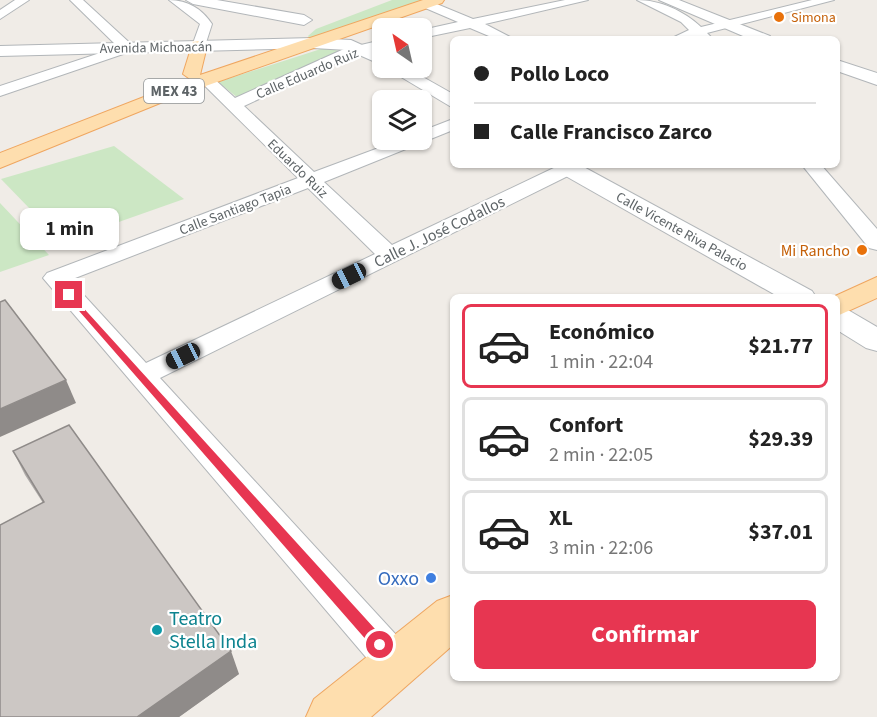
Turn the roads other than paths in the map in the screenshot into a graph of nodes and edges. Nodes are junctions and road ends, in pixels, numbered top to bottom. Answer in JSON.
{"nodes":[{"id":1,"x":22,"y":0,"type":"edge"},
{"id":2,"x":76,"y":0,"type":"edge"},
{"id":3,"x":175,"y":0,"type":"edge"},
{"id":4,"x":193,"y":0,"type":"edge"},
{"id":5,"x":582,"y":0,"type":"edge"},
{"id":6,"x":643,"y":0,"type":"edge"},
{"id":7,"x":666,"y":0,"type":"edge"},
{"id":8,"x":828,"y":0,"type":"edge"},
{"id":9,"x":432,"y":2,"type":"edge"},
{"id":10,"x":0,"y":15,"type":"edge"},
{"id":11,"x":469,"y":22,"type":"junction"},
{"id":12,"x":721,"y":24,"type":"junction"},
{"id":13,"x":312,"y":28,"type":"junction"},
{"id":14,"x":432,"y":31,"type":"edge"},
{"id":15,"x":702,"y":35,"type":"edge"},
{"id":16,"x":500,"y":36,"type":"edge"},
{"id":17,"x":755,"y":36,"type":"edge"},
{"id":18,"x":356,"y":41,"type":"junction"},
{"id":19,"x":372,"y":43,"type":"edge"},
{"id":20,"x":199,"y":46,"type":"junction"},
{"id":21,"x":127,"y":48,"type":"junction"},
{"id":22,"x":0,"y":51,"type":"edge"},
{"id":23,"x":262,"y":53,"type":"junction"},
{"id":24,"x":372,"y":53,"type":"edge"},
{"id":25,"x":840,"y":65,"type":"edge"},
{"id":26,"x":199,"y":76,"type":"junction"},
{"id":27,"x":875,"y":76,"type":"edge"},
{"id":28,"x":412,"y":78,"type":"edge"},
{"id":29,"x":0,"y":91,"type":"edge"},
{"id":30,"x":450,"y":100,"type":"edge"},
{"id":31,"x":233,"y":105,"type":"junction"},
{"id":32,"x":450,"y":125,"type":"edge"},
{"id":33,"x":432,"y":133,"type":"edge"},
{"id":34,"x":0,"y":150,"type":"edge"},
{"id":35,"x":389,"y":150,"type":"edge"},
{"id":36,"x":0,"y":161,"type":"edge"},
{"id":37,"x":565,"y":168,"type":"edge"},
{"id":38,"x":573,"y":168,"type":"edge"},
{"id":39,"x":814,"y":168,"type":"edge"},
{"id":40,"x":312,"y":180,"type":"junction"},
{"id":41,"x":877,"y":243,"type":"edge"},
{"id":42,"x":390,"y":256,"type":"junction"},
{"id":43,"x":877,"y":286,"type":"edge"},
{"id":44,"x":796,"y":294,"type":"edge"},
{"id":45,"x":840,"y":305,"type":"edge"},
{"id":46,"x":840,"y":320,"type":"edge"},
{"id":47,"x":877,"y":341,"type":"edge"},
{"id":48,"x":142,"y":376,"type":"junction"},
{"id":49,"x":450,"y":618,"type":"edge"},
{"id":50,"x":396,"y":663,"type":"junction"},
{"id":51,"x":332,"y":717,"type":"edge"}],
"edges":[{"from":1,"to":10,"type":"street"},
{"from":2,"to":21,"type":"street"},
{"from":3,"to":20,"type":"street"},
{"from":4,"to":13,"type":"street"},
{"from":5,"to":11,"type":"street"},
{"from":6,"to":15,"type":"street"},
{"from":7,"to":12,"type":"street"},
{"from":8,"to":12,"type":"street"},
{"from":9,"to":11,"type":"street"},
{"from":9,"to":18,"type":"main road","number":"MEX 43"},
{"from":11,"to":14,"type":"street"},
{"from":11,"to":16,"type":"street"},
{"from":12,"to":15,"type":"street"},
{"from":12,"to":17,"type":"street"},
{"from":13,"to":18,"type":"main road","number":"MEX 43"},
{"from":13,"to":23,"type":"main road","number":"MEX 43"},
{"from":18,"to":19,"type":"street","name":"Calle Eduardo Ruiz"},
{"from":18,"to":24,"type":"street"},
{"from":18,"to":31,"type":"street","name":"Calle Eduardo Ruiz"},
{"from":20,"to":21,"type":"street","name":"Avenida Michoacán"},
{"from":20,"to":23,"type":"street","name":"Avenida Michoacán"},
{"from":20,"to":26,"type":"main road"},
{"from":21,"to":22,"type":"street","name":"Avenida Michoacán"},
{"from":21,"to":29,"type":"street"},
{"from":23,"to":26,"type":"main road","number":"MEX 43"},
{"from":25,"to":27,"type":"street"},
{"from":26,"to":31,"type":"street","name":"Eduardo Ruiz"},
{"from":26,"to":34,"type":"main road","number":"MEX 43"},
{"from":26,"to":36,"type":"main road","number":"MEX 43"},
{"from":28,"to":30,"type":"street"},
{"from":31,"to":40,"type":"street","name":"Eduardo Ruiz"},
{"from":32,"to":33,"type":"street"},
{"from":35,"to":40,"type":"street","name":"Calle Santiago Tapia"},
{"from":37,"to":42,"type":"street","name":"Calle J. José Codallos"},
{"from":38,"to":44,"type":"street","name":"Calle Vicente Riva Palacio"},
{"from":39,"to":41,"type":"street"},
{"from":40,"to":42,"type":"street","name":"Eduardo Ruiz"},
{"from":40,"to":48,"type":"street","name":"Calle Santiago Tapia"},
{"from":42,"to":48,"type":"street","name":"Calle J. José Codallos"},
{"from":43,"to":45,"type":"main road"},
{"from":46,"to":47,"type":"street"},
{"from":48,"to":50,"type":"street"},
{"from":49,"to":50,"type":"main road"},
{"from":50,"to":51,"type":"main road"}]}
